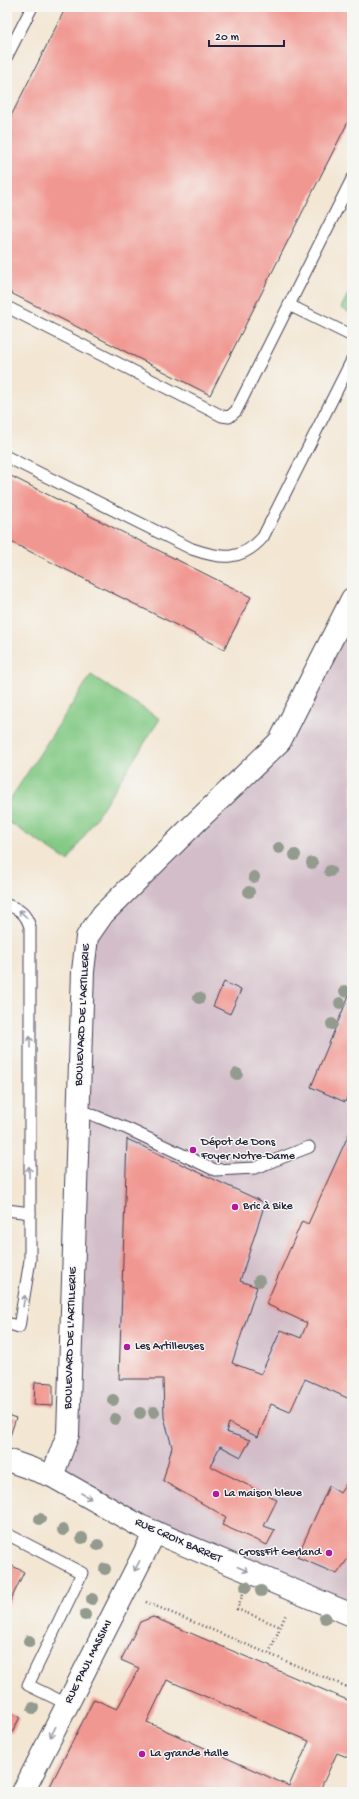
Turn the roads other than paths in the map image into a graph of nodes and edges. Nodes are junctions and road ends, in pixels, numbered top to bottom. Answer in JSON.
{"nodes":[{"id":1,"x":32,"y":7,"type":"edge"},
{"id":2,"x":7,"y":56,"type":"edge"},
{"id":3,"x":352,"y":179,"type":"edge"},
{"id":4,"x":289,"y":305,"type":"junction"},
{"id":5,"x":7,"y":307,"type":"edge"},
{"id":6,"x":352,"y":336,"type":"edge"},
{"id":7,"x":352,"y":360,"type":"edge"},
{"id":8,"x":7,"y":457,"type":"edge"},
{"id":9,"x":352,"y":599,"type":"edge"},
{"id":10,"x":7,"y":905,"type":"edge"},
{"id":11,"x":78,"y":1109,"type":"junction"},
{"id":12,"x":309,"y":1147,"type":"dead end"},
{"id":13,"x":7,"y":1210,"type":"edge"},
{"id":14,"x":30,"y":1213,"type":"junction"},
{"id":15,"x":7,"y":1323,"type":"edge"},
{"id":16,"x":7,"y":1460,"type":"edge"},
{"id":17,"x":52,"y":1476,"type":"junction"},
{"id":18,"x":156,"y":1532,"type":"junction"},
{"id":19,"x":7,"y":1534,"type":"edge"},
{"id":20,"x":352,"y":1616,"type":"edge"},
{"id":21,"x":67,"y":1704,"type":"junction"},
{"id":22,"x":23,"y":1792,"type":"edge"}],
"edges":[{"from":1,"to":2,"type":"lane"},
{"from":3,"to":4,"type":"lane"},
{"from":4,"to":5,"type":"lane"},
{"from":4,"to":6,"type":"lane"},
{"from":7,"to":8,"type":"lane"},
{"from":9,"to":11,"type":"street","name":"BOULEVARD DE L'ARTILLERIE"},
{"from":14,"to":10,"type":"lane","one_way":true},
{"from":11,"to":12,"type":"lane"},
{"from":11,"to":17,"type":"street","name":"BOULEVARD DE L'ARTILLERIE"},
{"from":13,"to":14,"type":"lane"},
{"from":15,"to":14,"type":"lane","one_way":true},
{"from":16,"to":17,"type":"street","name":"RUE CROIX BARRET"},
{"from":17,"to":18,"type":"street","name":"RUE CROIX BARRET","one_way":true},
{"from":18,"to":20,"type":"street","name":"RUE CROIX BARRET","one_way":true},
{"from":18,"to":21,"type":"street","name":"RUE PAUL MASSIMI","one_way":true},
{"from":19,"to":21,"type":"lane"},
{"from":21,"to":22,"type":"street","name":"RUE PAUL MASSIMI","one_way":true}]}
